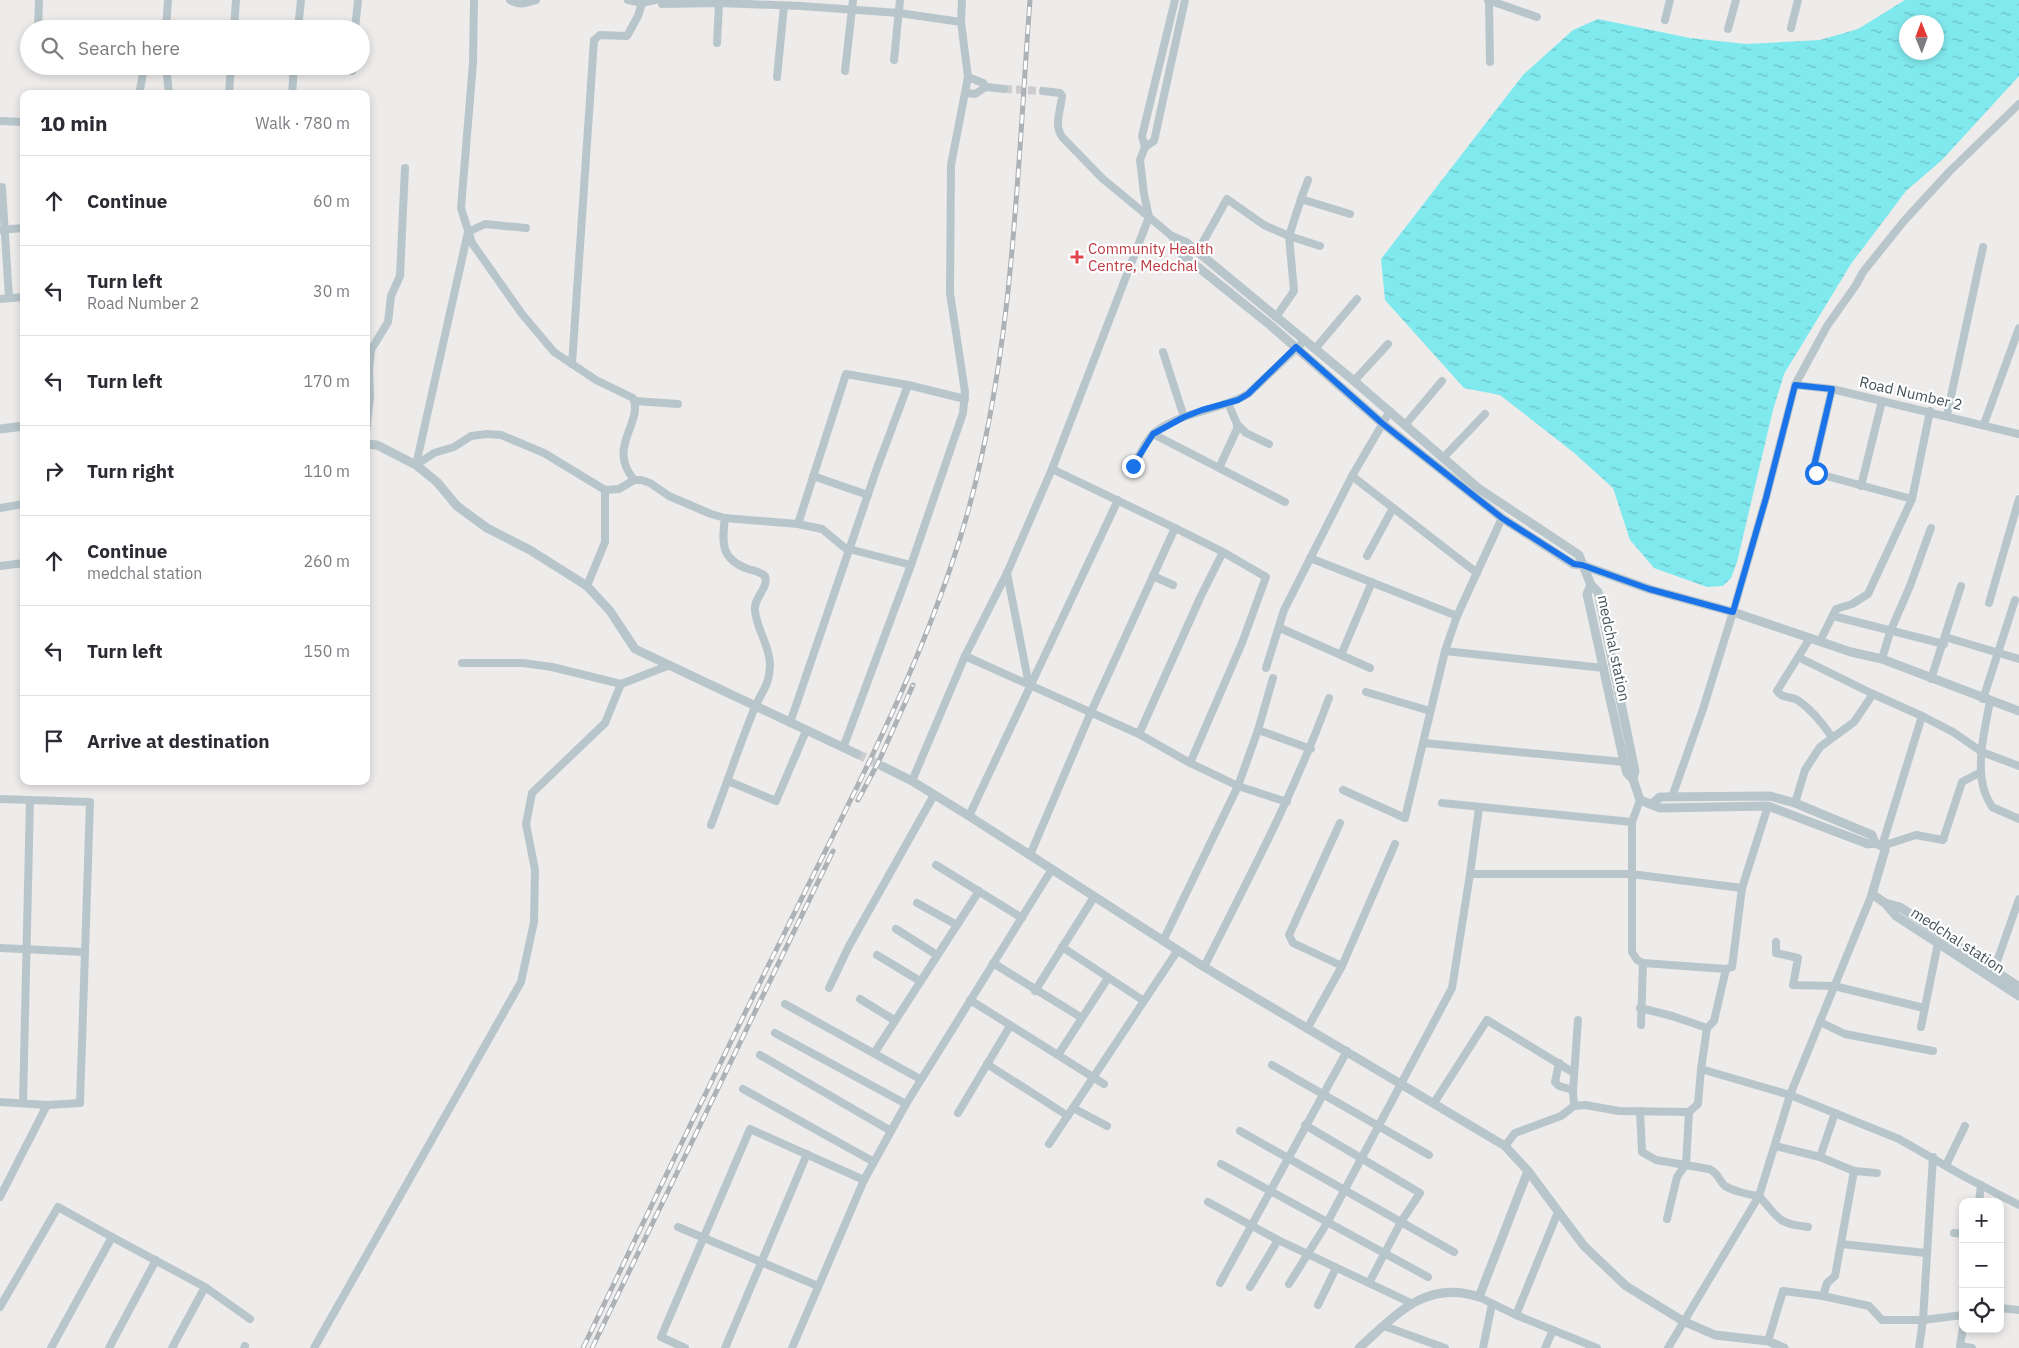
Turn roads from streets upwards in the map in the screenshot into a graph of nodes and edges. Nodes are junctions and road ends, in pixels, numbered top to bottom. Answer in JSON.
{"nodes":[{"id":1,"x":39,"y":0,"type":"edge"},
{"id":2,"x":168,"y":0,"type":"edge"},
{"id":3,"x":236,"y":0,"type":"edge"},
{"id":4,"x":301,"y":0,"type":"edge"},
{"id":5,"x":358,"y":0,"type":"edge"},
{"id":6,"x":474,"y":0,"type":"edge"},
{"id":7,"x":510,"y":0,"type":"edge"},
{"id":8,"x":536,"y":0,"type":"edge"},
{"id":9,"x":628,"y":0,"type":"edge"},
{"id":10,"x":655,"y":0,"type":"edge"},
{"id":11,"x":662,"y":0,"type":"edge"},
{"id":12,"x":853,"y":0,"type":"edge"},
{"id":13,"x":900,"y":0,"type":"edge"},
{"id":14,"x":962,"y":0,"type":"edge"},
{"id":15,"x":1175,"y":0,"type":"edge"},
{"id":16,"x":1185,"y":0,"type":"edge"},
{"id":17,"x":1670,"y":0,"type":"edge"},
{"id":18,"x":1736,"y":0,"type":"edge"},
{"id":19,"x":1798,"y":0,"type":"edge"},
{"id":20,"x":1492,"y":1,"type":"edge"},
{"id":21,"x":642,"y":2,"type":"junction"},
{"id":22,"x":719,"y":3,"type":"junction"},
{"id":23,"x":801,"y":3,"type":"edge"},
{"id":24,"x":784,"y":6,"type":"junction"},
{"id":25,"x":852,"y":10,"type":"junction"},
{"id":26,"x":899,"y":13,"type":"junction"},
{"id":27,"x":1537,"y":17,"type":"dead end"},
{"id":28,"x":38,"y":20,"type":"edge"},
{"id":29,"x":167,"y":20,"type":"edge"},
{"id":30,"x":235,"y":20,"type":"edge"},
{"id":31,"x":299,"y":20,"type":"edge"},
{"id":32,"x":356,"y":20,"type":"edge"},
{"id":33,"x":1665,"y":20,"type":"dead end"},
{"id":34,"x":961,"y":22,"type":"junction"},
{"id":35,"x":1791,"y":28,"type":"dead end"},
{"id":36,"x":1728,"y":29,"type":"dead end"},
{"id":37,"x":717,"y":44,"type":"dead end"},
{"id":38,"x":894,"y":60,"type":"dead end"},
{"id":39,"x":1490,"y":62,"type":"dead end"},
{"id":40,"x":845,"y":71,"type":"dead end"},
{"id":41,"x":143,"y":75,"type":"edge"},
{"id":42,"x":167,"y":75,"type":"edge"},
{"id":43,"x":230,"y":75,"type":"edge"},
{"id":44,"x":293,"y":75,"type":"edge"},
{"id":45,"x":777,"y":77,"type":"dead end"},
{"id":46,"x":968,"y":78,"type":"junction"},
{"id":47,"x":986,"y":87,"type":"junction"},
{"id":48,"x":1004,"y":88,"type":"tunnel mouth"},
{"id":49,"x":140,"y":90,"type":"edge"},
{"id":50,"x":169,"y":90,"type":"edge"},
{"id":51,"x":229,"y":90,"type":"edge"},
{"id":52,"x":292,"y":90,"type":"edge"},
{"id":53,"x":1042,"y":91,"type":"tunnel mouth"},
{"id":54,"x":966,"y":93,"type":"junction"},
{"id":55,"x":2019,"y":104,"type":"edge"},
{"id":56,"x":0,"y":121,"type":"edge"},
{"id":57,"x":20,"y":122,"type":"edge"},
{"id":58,"x":1145,"y":147,"type":"junction"},
{"id":59,"x":404,"y":168,"type":"dead end"},
{"id":60,"x":1308,"y":180,"type":"dead end"},
{"id":61,"x":2,"y":187,"type":"dead end"},
{"id":62,"x":1302,"y":199,"type":"junction"},
{"id":63,"x":1350,"y":214,"type":"dead end"},
{"id":64,"x":1149,"y":217,"type":"junction"},
{"id":65,"x":20,"y":228,"type":"edge"},
{"id":66,"x":526,"y":228,"type":"dead end"},
{"id":67,"x":2,"y":230,"type":"edge"},
{"id":68,"x":468,"y":232,"type":"junction"},
{"id":69,"x":1288,"y":236,"type":"junction"},
{"id":70,"x":1173,"y":237,"type":"junction"},
{"id":71,"x":1320,"y":246,"type":"dead end"},
{"id":72,"x":1983,"y":247,"type":"dead end"},
{"id":73,"x":1198,"y":251,"type":"junction"},
{"id":74,"x":20,"y":297,"type":"edge"},
{"id":75,"x":10,"y":298,"type":"junction"},
{"id":76,"x":0,"y":299,"type":"edge"},
{"id":77,"x":1357,"y":300,"type":"dead end"},
{"id":78,"x":1276,"y":317,"type":"junction"},
{"id":79,"x":2019,"y":328,"type":"edge"},
{"id":80,"x":1305,"y":340,"type":"junction"},
{"id":81,"x":1388,"y":344,"type":"dead end"},
{"id":82,"x":1296,"y":347,"type":"junction"},
{"id":83,"x":1315,"y":349,"type":"junction"},
{"id":84,"x":1163,"y":352,"type":"dead end"},
{"id":85,"x":370,"y":360,"type":"edge"},
{"id":86,"x":572,"y":364,"type":"junction"},
{"id":87,"x":1354,"y":381,"type":"junction"},
{"id":88,"x":1442,"y":381,"type":"dead end"},
{"id":89,"x":908,"y":385,"type":"junction"},
{"id":90,"x":1795,"y":385,"type":"junction"},
{"id":91,"x":1832,"y":389,"type":"junction"},
{"id":92,"x":965,"y":399,"type":"junction"},
{"id":93,"x":635,"y":401,"type":"junction"},
{"id":94,"x":1882,"y":401,"type":"junction"},
{"id":95,"x":1228,"y":403,"type":"junction"},
{"id":96,"x":678,"y":404,"type":"dead end"},
{"id":97,"x":1390,"y":411,"type":"junction"},
{"id":98,"x":1930,"y":411,"type":"junction"},
{"id":99,"x":1485,"y":414,"type":"dead end"},
{"id":100,"x":1948,"y":415,"type":"junction"},
{"id":101,"x":1184,"y":417,"type":"junction"},
{"id":102,"x":1237,"y":424,"type":"junction"},
{"id":103,"x":1383,"y":424,"type":"junction"},
{"id":104,"x":1984,"y":424,"type":"junction"},
{"id":105,"x":1406,"y":425,"type":"junction"},
{"id":106,"x":20,"y":426,"type":"edge"},
{"id":107,"x":0,"y":429,"type":"edge"},
{"id":108,"x":1153,"y":434,"type":"junction"},
{"id":109,"x":2019,"y":434,"type":"edge"},
{"id":110,"x":370,"y":444,"type":"edge"},
{"id":111,"x":1268,"y":444,"type":"dead end"},
{"id":112,"x":1444,"y":458,"type":"junction"},
{"id":113,"x":416,"y":465,"type":"junction"},
{"id":114,"x":1133,"y":466,"type":"dead end"},
{"id":115,"x":1219,"y":468,"type":"junction"},
{"id":116,"x":1052,"y":469,"type":"junction"},
{"id":117,"x":813,"y":476,"type":"junction"},
{"id":118,"x":1352,"y":476,"type":"junction"},
{"id":119,"x":634,"y":480,"type":"junction"},
{"id":120,"x":1861,"y":486,"type":"junction"},
{"id":121,"x":605,"y":490,"type":"junction"},
{"id":122,"x":868,"y":495,"type":"junction"},
{"id":123,"x":1912,"y":499,"type":"junction"},
{"id":124,"x":2019,"y":499,"type":"edge"},
{"id":125,"x":1118,"y":500,"type":"junction"},
{"id":126,"x":1285,"y":502,"type":"dead end"},
{"id":127,"x":20,"y":505,"type":"edge"},
{"id":128,"x":0,"y":508,"type":"edge"},
{"id":129,"x":1394,"y":508,"type":"junction"},
{"id":130,"x":724,"y":518,"type":"junction"},
{"id":131,"x":1502,"y":518,"type":"junction"},
{"id":132,"x":798,"y":524,"type":"junction"},
{"id":133,"x":1175,"y":528,"type":"junction"},
{"id":134,"x":1931,"y":528,"type":"dead end"},
{"id":135,"x":850,"y":549,"type":"junction"},
{"id":136,"x":1223,"y":552,"type":"junction"},
{"id":137,"x":1367,"y":556,"type":"dead end"},
{"id":138,"x":1310,"y":558,"type":"junction"},
{"id":139,"x":20,"y":564,"type":"edge"},
{"id":140,"x":910,"y":565,"type":"junction"},
{"id":141,"x":1582,"y":565,"type":"junction"},
{"id":142,"x":0,"y":566,"type":"edge"},
{"id":143,"x":1007,"y":573,"type":"junction"},
{"id":144,"x":1477,"y":573,"type":"junction"},
{"id":145,"x":1153,"y":576,"type":"junction"},
{"id":146,"x":1372,"y":582,"type":"junction"},
{"id":147,"x":1173,"y":584,"type":"dead end"},
{"id":148,"x":1591,"y":585,"type":"junction"},
{"id":149,"x":587,"y":586,"type":"junction"},
{"id":150,"x":1961,"y":586,"type":"dead end"},
{"id":151,"x":2014,"y":600,"type":"dead end"},
{"id":152,"x":1989,"y":603,"type":"dead end"},
{"id":153,"x":1733,"y":612,"type":"junction"},
{"id":154,"x":1457,"y":616,"type":"junction"},
{"id":155,"x":1833,"y":616,"type":"junction"},
{"id":156,"x":1280,"y":628,"type":"junction"},
{"id":157,"x":1890,"y":632,"type":"junction"},
{"id":158,"x":1810,"y":638,"type":"junction"},
{"id":159,"x":1820,"y":641,"type":"junction"},
{"id":160,"x":1944,"y":641,"type":"junction"},
{"id":161,"x":1446,"y":651,"type":"junction"},
{"id":162,"x":1996,"y":653,"type":"junction"},
{"id":163,"x":1341,"y":655,"type":"junction"},
{"id":164,"x":965,"y":656,"type":"junction"},
{"id":165,"x":1798,"y":657,"type":"junction"},
{"id":166,"x":1882,"y":659,"type":"junction"},
{"id":167,"x":2019,"y":659,"type":"edge"},
{"id":168,"x":462,"y":663,"type":"dead end"},
{"id":169,"x":670,"y":665,"type":"junction"},
{"id":170,"x":1266,"y":668,"type":"dead end"},
{"id":171,"x":1370,"y":668,"type":"dead end"},
{"id":172,"x":1604,"y":668,"type":"junction"},
{"id":173,"x":1273,"y":678,"type":"dead end"},
{"id":174,"x":1931,"y":679,"type":"junction"},
{"id":175,"x":620,"y":684,"type":"junction"},
{"id":176,"x":1029,"y":685,"type":"junction"},
{"id":177,"x":1366,"y":692,"type":"dead end"},
{"id":178,"x":1873,"y":694,"type":"junction"},
{"id":179,"x":1329,"y":698,"type":"dead end"},
{"id":180,"x":1986,"y":700,"type":"junction"},
{"id":181,"x":756,"y":706,"type":"junction"},
{"id":182,"x":1430,"y":711,"type":"junction"},
{"id":183,"x":2019,"y":711,"type":"edge"},
{"id":184,"x":1091,"y":712,"type":"junction"},
{"id":185,"x":1922,"y":716,"type":"junction"},
{"id":186,"x":790,"y":723,"type":"junction"},
{"id":187,"x":1258,"y":730,"type":"junction"},
{"id":188,"x":806,"y":731,"type":"junction"},
{"id":189,"x":1139,"y":734,"type":"junction"},
{"id":190,"x":1832,"y":737,"type":"junction"},
{"id":191,"x":1424,"y":743,"type":"junction"},
{"id":192,"x":843,"y":748,"type":"junction"},
{"id":193,"x":1311,"y":748,"type":"junction"},
{"id":194,"x":1982,"y":752,"type":"junction"},
{"id":195,"x":858,"y":754,"type":"tunnel mouth"},
{"id":196,"x":1624,"y":762,"type":"junction"},
{"id":197,"x":1190,"y":764,"type":"junction"},
{"id":198,"x":882,"y":766,"type":"tunnel mouth"},
{"id":199,"x":2019,"y":766,"type":"edge"},
{"id":200,"x":1982,"y":772,"type":"junction"},
{"id":201,"x":1633,"y":779,"type":"junction"},
{"id":202,"x":728,"y":781,"type":"junction"},
{"id":203,"x":912,"y":781,"type":"junction"},
{"id":204,"x":1238,"y":786,"type":"junction"},
{"id":205,"x":1343,"y":790,"type":"dead end"},
{"id":206,"x":934,"y":795,"type":"junction"},
{"id":207,"x":1672,"y":797,"type":"junction"},
{"id":208,"x":0,"y":798,"type":"edge"},
{"id":209,"x":30,"y":800,"type":"junction"},
{"id":210,"x":1640,"y":800,"type":"junction"},
{"id":211,"x":1287,"y":802,"type":"junction"},
{"id":212,"x":1442,"y":803,"type":"dead end"},
{"id":213,"x":1795,"y":803,"type":"junction"},
{"id":214,"x":1652,"y":804,"type":"junction"},
{"id":215,"x":1768,"y":806,"type":"junction"},
{"id":216,"x":1480,"y":808,"type":"junction"},
{"id":217,"x":969,"y":816,"type":"junction"},
{"id":218,"x":2019,"y":819,"type":"edge"},
{"id":219,"x":1632,"y":822,"type":"junction"},
{"id":220,"x":1340,"y":823,"type":"dead end"},
{"id":221,"x":711,"y":826,"type":"dead end"},
{"id":222,"x":1396,"y":844,"type":"dead end"},
{"id":223,"x":1879,"y":844,"type":"junction"},
{"id":224,"x":1030,"y":855,"type":"junction"},
{"id":225,"x":936,"y":865,"type":"dead end"},
{"id":226,"x":1052,"y":869,"type":"junction"},
{"id":227,"x":1470,"y":874,"type":"junction"},
{"id":228,"x":1631,"y":874,"type":"junction"},
{"id":229,"x":1742,"y":888,"type":"junction"},
{"id":230,"x":979,"y":891,"type":"junction"},
{"id":231,"x":1872,"y":894,"type":"junction"},
{"id":232,"x":1094,"y":897,"type":"junction"},
{"id":233,"x":2019,"y":899,"type":"edge"},
{"id":234,"x":918,"y":903,"type":"dead end"},
{"id":235,"x":1885,"y":903,"type":"junction"},
{"id":236,"x":1022,"y":918,"type":"junction"},
{"id":237,"x":957,"y":925,"type":"junction"},
{"id":238,"x":896,"y":929,"type":"dead end"},
{"id":239,"x":1163,"y":941,"type":"junction"},
{"id":240,"x":1776,"y":942,"type":"dead end"},
{"id":241,"x":1938,"y":942,"type":"junction"},
{"id":242,"x":1062,"y":947,"type":"junction"},
{"id":243,"x":0,"y":948,"type":"edge"},
{"id":244,"x":27,"y":948,"type":"junction"},
{"id":245,"x":1178,"y":950,"type":"junction"},
{"id":246,"x":85,"y":952,"type":"junction"},
{"id":247,"x":877,"y":955,"type":"dead end"},
{"id":248,"x":937,"y":955,"type":"junction"},
{"id":249,"x":993,"y":963,"type":"junction"},
{"id":250,"x":1643,"y":963,"type":"junction"},
{"id":251,"x":1342,"y":966,"type":"junction"},
{"id":252,"x":1204,"y":967,"type":"junction"},
{"id":253,"x":1726,"y":970,"type":"junction"},
{"id":254,"x":1994,"y":970,"type":"junction"},
{"id":255,"x":1108,"y":978,"type":"junction"},
{"id":256,"x":920,"y":981,"type":"junction"},
{"id":257,"x":1834,"y":986,"type":"junction"},
{"id":258,"x":2019,"y":987,"type":"edge"},
{"id":259,"x":829,"y":988,"type":"dead end"},
{"id":260,"x":1035,"y":991,"type":"junction"},
{"id":261,"x":2019,"y":996,"type":"edge"},
{"id":262,"x":860,"y":999,"type":"dead end"},
{"id":263,"x":970,"y":1000,"type":"junction"},
{"id":264,"x":1144,"y":1002,"type":"junction"},
{"id":265,"x":785,"y":1004,"type":"dead end"},
{"id":266,"x":1640,"y":1008,"type":"junction"},
{"id":267,"x":1924,"y":1008,"type":"junction"},
{"id":268,"x":1082,"y":1018,"type":"junction"},
{"id":269,"x":894,"y":1020,"type":"junction"},
{"id":270,"x":1578,"y":1020,"type":"dead end"},
{"id":271,"x":1820,"y":1022,"type":"junction"},
{"id":272,"x":1641,"y":1025,"type":"dead end"},
{"id":273,"x":1010,"y":1026,"type":"junction"},
{"id":274,"x":1922,"y":1027,"type":"dead end"},
{"id":275,"x":1707,"y":1028,"type":"junction"},
{"id":276,"x":1307,"y":1029,"type":"junction"},
{"id":277,"x":775,"y":1033,"type":"dead end"},
{"id":278,"x":1347,"y":1051,"type":"junction"},
{"id":279,"x":1933,"y":1051,"type":"dead end"},
{"id":280,"x":875,"y":1052,"type":"junction"},
{"id":281,"x":760,"y":1055,"type":"dead end"},
{"id":282,"x":1058,"y":1055,"type":"junction"},
{"id":283,"x":1560,"y":1063,"type":"junction"},
{"id":284,"x":987,"y":1064,"type":"junction"},
{"id":285,"x":1272,"y":1065,"type":"dead end"},
{"id":286,"x":1701,"y":1069,"type":"junction"},
{"id":287,"x":1574,"y":1073,"type":"junction"},
{"id":288,"x":1093,"y":1077,"type":"junction"},
{"id":289,"x":920,"y":1078,"type":"junction"},
{"id":290,"x":1402,"y":1083,"type":"junction"},
{"id":291,"x":1104,"y":1084,"type":"dead end"},
{"id":292,"x":743,"y":1090,"type":"dead end"},
{"id":293,"x":1573,"y":1090,"type":"junction"},
{"id":294,"x":1322,"y":1094,"type":"junction"},
{"id":295,"x":1790,"y":1095,"type":"junction"},
{"id":296,"x":0,"y":1102,"type":"edge"},
{"id":297,"x":23,"y":1103,"type":"junction"},
{"id":298,"x":1434,"y":1103,"type":"junction"},
{"id":299,"x":47,"y":1104,"type":"junction"},
{"id":300,"x":906,"y":1104,"type":"junction"},
{"id":301,"x":1574,"y":1106,"type":"junction"},
{"id":302,"x":1072,"y":1108,"type":"junction"},
{"id":303,"x":1640,"y":1111,"type":"junction"},
{"id":304,"x":958,"y":1112,"type":"dead end"},
{"id":305,"x":1689,"y":1112,"type":"junction"},
{"id":306,"x":1835,"y":1113,"type":"junction"},
{"id":307,"x":1068,"y":1116,"type":"junction"},
{"id":308,"x":1305,"y":1125,"type":"junction"},
{"id":309,"x":1107,"y":1126,"type":"dead end"},
{"id":310,"x":1377,"y":1126,"type":"junction"},
{"id":311,"x":1965,"y":1126,"type":"dead end"},
{"id":312,"x":891,"y":1131,"type":"junction"},
{"id":313,"x":1240,"y":1131,"type":"dead end"},
{"id":314,"x":1049,"y":1144,"type":"dead end"},
{"id":315,"x":1505,"y":1146,"type":"junction"},
{"id":316,"x":1775,"y":1146,"type":"junction"},
{"id":317,"x":807,"y":1154,"type":"junction"},
{"id":318,"x":1429,"y":1155,"type":"dead end"},
{"id":319,"x":1820,"y":1157,"type":"junction"},
{"id":320,"x":1933,"y":1157,"type":"junction"},
{"id":321,"x":1287,"y":1158,"type":"junction"},
{"id":322,"x":1361,"y":1158,"type":"junction"},
{"id":323,"x":874,"y":1162,"type":"junction"},
{"id":324,"x":1221,"y":1164,"type":"dead end"},
{"id":325,"x":1686,"y":1164,"type":"junction"},
{"id":326,"x":1946,"y":1166,"type":"junction"},
{"id":327,"x":1528,"y":1171,"type":"junction"},
{"id":328,"x":1854,"y":1171,"type":"junction"},
{"id":329,"x":1877,"y":1173,"type":"dead end"},
{"id":330,"x":864,"y":1180,"type":"junction"},
{"id":331,"x":1981,"y":1185,"type":"junction"},
{"id":332,"x":1344,"y":1190,"type":"junction"},
{"id":333,"x":1270,"y":1191,"type":"junction"},
{"id":334,"x":1760,"y":1196,"type":"junction"},
{"id":335,"x":0,"y":1197,"type":"edge"},
{"id":336,"x":1979,"y":1198,"type":"edge"},
{"id":337,"x":1208,"y":1202,"type":"dead end"},
{"id":338,"x":2019,"y":1204,"type":"edge"},
{"id":339,"x":1558,"y":1212,"type":"junction"},
{"id":340,"x":1667,"y":1219,"type":"dead end"},
{"id":341,"x":1401,"y":1222,"type":"junction"},
{"id":342,"x":1327,"y":1223,"type":"junction"},
{"id":343,"x":1252,"y":1226,"type":"junction"},
{"id":344,"x":678,"y":1227,"type":"dead end"},
{"id":345,"x":1808,"y":1227,"type":"dead end"},
{"id":346,"x":1954,"y":1233,"type":"dead end"},
{"id":347,"x":1959,"y":1234,"type":"edge"},
{"id":348,"x":112,"y":1237,"type":"junction"},
{"id":349,"x":704,"y":1238,"type":"junction"},
{"id":350,"x":1278,"y":1240,"type":"junction"},
{"id":351,"x":1841,"y":1244,"type":"junction"},
{"id":352,"x":1454,"y":1252,"type":"dead end"},
{"id":353,"x":1383,"y":1253,"type":"junction"},
{"id":354,"x":1926,"y":1254,"type":"junction"},
{"id":355,"x":1308,"y":1255,"type":"junction"},
{"id":356,"x":156,"y":1260,"type":"junction"},
{"id":357,"x":762,"y":1262,"type":"junction"},
{"id":358,"x":1336,"y":1268,"type":"junction"},
{"id":359,"x":1428,"y":1277,"type":"dead end"},
{"id":360,"x":1220,"y":1283,"type":"dead end"},
{"id":361,"x":1369,"y":1283,"type":"junction"},
{"id":362,"x":1289,"y":1284,"type":"dead end"},
{"id":363,"x":818,"y":1286,"type":"junction"},
{"id":364,"x":204,"y":1287,"type":"junction"},
{"id":365,"x":1250,"y":1287,"type":"dead end"},
{"id":366,"x":1823,"y":1296,"type":"junction"},
{"id":367,"x":1479,"y":1297,"type":"junction"},
{"id":368,"x":1411,"y":1303,"type":"junction"},
{"id":369,"x":1492,"y":1304,"type":"junction"},
{"id":370,"x":1318,"y":1305,"type":"dead end"},
{"id":371,"x":0,"y":1307,"type":"edge"},
{"id":372,"x":2004,"y":1308,"type":"edge"},
{"id":373,"x":2019,"y":1310,"type":"edge"},
{"id":374,"x":1516,"y":1315,"type":"junction"},
{"id":375,"x":1959,"y":1315,"type":"edge"},
{"id":376,"x":250,"y":1319,"type":"dead end"},
{"id":377,"x":1923,"y":1320,"type":"junction"},
{"id":378,"x":1683,"y":1321,"type":"junction"},
{"id":379,"x":1384,"y":1326,"type":"junction"},
{"id":380,"x":1553,"y":1330,"type":"junction"},
{"id":381,"x":1962,"y":1333,"type":"edge"},
{"id":382,"x":1768,"y":1341,"type":"junction"},
{"id":383,"x":51,"y":1348,"type":"edge"},
{"id":384,"x":109,"y":1348,"type":"edge"},
{"id":385,"x":172,"y":1348,"type":"edge"},
{"id":386,"x":314,"y":1348,"type":"edge"},
{"id":387,"x":685,"y":1348,"type":"edge"},
{"id":388,"x":726,"y":1348,"type":"edge"},
{"id":389,"x":792,"y":1348,"type":"edge"},
{"id":390,"x":1359,"y":1348,"type":"edge"},
{"id":391,"x":1444,"y":1348,"type":"edge"},
{"id":392,"x":1483,"y":1348,"type":"edge"},
{"id":393,"x":1545,"y":1348,"type":"edge"},
{"id":394,"x":1597,"y":1348,"type":"edge"},
{"id":395,"x":1668,"y":1348,"type":"edge"},
{"id":396,"x":1784,"y":1348,"type":"edge"},
{"id":397,"x":1919,"y":1348,"type":"edge"},
{"id":398,"x":1972,"y":1348,"type":"edge"}],
"edges":[{"from":1,"to":28,"type":"street"},
{"from":2,"to":29,"type":"street"},
{"from":3,"to":30,"type":"street"},
{"from":4,"to":31,"type":"street"},
{"from":5,"to":32,"type":"street"},
{"from":6,"to":68,"type":"street"},
{"from":7,"to":8,"type":"street"},
{"from":9,"to":21,"type":"street"},
{"from":10,"to":21,"type":"street"},
{"from":11,"to":22,"type":"street"},
{"from":12,"to":25,"type":"street"},
{"from":13,"to":26,"type":"street"},
{"from":14,"to":34,"type":"street"},
{"from":15,"to":58,"type":"street"},
{"from":16,"to":58,"type":"street"},
{"from":17,"to":33,"type":"street"},
{"from":18,"to":36,"type":"street"},
{"from":19,"to":35,"type":"street"},
{"from":20,"to":27,"type":"street"},
{"from":20,"to":39,"type":"street"},
{"from":21,"to":86,"type":"street"},
{"from":22,"to":24,"type":"street"},
{"from":22,"to":37,"type":"street"},
{"from":23,"to":24,"type":"street"},
{"from":23,"to":25,"type":"street"},
{"from":24,"to":45,"type":"street"},
{"from":25,"to":26,"type":"street"},
{"from":25,"to":40,"type":"street"},
{"from":26,"to":34,"type":"street"},
{"from":26,"to":38,"type":"street"},
{"from":34,"to":46,"type":"street"},
{"from":41,"to":49,"type":"street"},
{"from":42,"to":50,"type":"street"},
{"from":43,"to":51,"type":"street"},
{"from":44,"to":52,"type":"street"},
{"from":46,"to":47,"type":"street"},
{"from":46,"to":54,"type":"street"},
{"from":47,"to":48,"type":"street"},
{"from":47,"to":54,"type":"street"},
{"from":53,"to":64,"type":"street"},
{"from":54,"to":92,"type":"street"},
{"from":55,"to":90,"type":"street"},
{"from":56,"to":57,"type":"street"},
{"from":58,"to":64,"type":"street"},
{"from":59,"to":85,"type":"street"},
{"from":60,"to":62,"type":"street"},
{"from":61,"to":67,"type":"street"},
{"from":62,"to":63,"type":"street"},
{"from":62,"to":69,"type":"street"},
{"from":64,"to":70,"type":"street"},
{"from":64,"to":116,"type":"street"},
{"from":65,"to":67,"type":"street"},
{"from":66,"to":68,"type":"street"},
{"from":67,"to":75,"type":"street"},
{"from":68,"to":86,"type":"street"},
{"from":68,"to":113,"type":"street"},
{"from":69,"to":71,"type":"street"},
{"from":69,"to":73,"type":"street"},
{"from":69,"to":78,"type":"street"},
{"from":70,"to":73,"type":"street"},
{"from":70,"to":82,"type":"street"},
{"from":72,"to":100,"type":"street"},
{"from":73,"to":78,"type":"street"},
{"from":74,"to":75,"type":"street"},
{"from":75,"to":76,"type":"street"},
{"from":77,"to":83,"type":"street"},
{"from":78,"to":80,"type":"street"},
{"from":79,"to":104,"type":"street"},
{"from":80,"to":82,"type":"street"},
{"from":80,"to":83,"type":"street"},
{"from":81,"to":87,"type":"street"},
{"from":82,"to":95,"type":"street"},
{"from":82,"to":103,"type":"street"},
{"from":83,"to":87,"type":"street"},
{"from":84,"to":101,"type":"street"},
{"from":86,"to":93,"type":"street"},
{"from":87,"to":97,"type":"street"},
{"from":88,"to":105,"type":"street"},
{"from":89,"to":92,"type":"street"},
{"from":89,"to":117,"type":"street"},
{"from":89,"to":122,"type":"street"},
{"from":90,"to":91,"type":"street","name":"Road Number 2"},
{"from":90,"to":153,"type":"street"},
{"from":91,"to":94,"type":"street","name":"Road Number 2"},
{"from":91,"to":120,"type":"street"},
{"from":92,"to":140,"type":"street"},
{"from":93,"to":96,"type":"street"},
{"from":93,"to":119,"type":"street"},
{"from":94,"to":98,"type":"street","name":"Road Number 2"},
{"from":94,"to":120,"type":"street"},
{"from":95,"to":101,"type":"street"},
{"from":95,"to":102,"type":"street"},
{"from":97,"to":103,"type":"street"},
{"from":97,"to":105,"type":"street"},
{"from":98,"to":100,"type":"street","name":"Road Number 2"},
{"from":98,"to":123,"type":"street"},
{"from":99,"to":112,"type":"street"},
{"from":100,"to":104,"type":"street","name":"Road Number 2"},
{"from":101,"to":108,"type":"street"},
{"from":102,"to":111,"type":"street"},
{"from":102,"to":115,"type":"street"},
{"from":103,"to":118,"type":"street"},
{"from":103,"to":131,"type":"street"},
{"from":104,"to":109,"type":"street","name":"Road Number 2"},
{"from":105,"to":112,"type":"street"},
{"from":106,"to":107,"type":"street"},
{"from":108,"to":114,"type":"street"},
{"from":108,"to":115,"type":"street"},
{"from":110,"to":113,"type":"street"},
{"from":112,"to":141,"type":"street"},
{"from":113,"to":121,"type":"street"},
{"from":113,"to":149,"type":"street"},
{"from":115,"to":126,"type":"street"},
{"from":116,"to":125,"type":"street"},
{"from":116,"to":143,"type":"street"},
{"from":117,"to":122,"type":"street"},
{"from":117,"to":132,"type":"street"},
{"from":118,"to":129,"type":"street"},
{"from":118,"to":138,"type":"street"},
{"from":119,"to":121,"type":"street"},
{"from":119,"to":130,"type":"street"},
{"from":120,"to":123,"type":"street"},
{"from":121,"to":149,"type":"street"},
{"from":122,"to":135,"type":"street"},
{"from":123,"to":155,"type":"street"},
{"from":124,"to":152,"type":"street"},
{"from":125,"to":133,"type":"street"},
{"from":125,"to":176,"type":"street"},
{"from":127,"to":128,"type":"street"},
{"from":129,"to":137,"type":"street"},
{"from":129,"to":144,"type":"street"},
{"from":130,"to":132,"type":"street"},
{"from":130,"to":181,"type":"street"},
{"from":131,"to":141,"type":"street"},
{"from":131,"to":144,"type":"street"},
{"from":132,"to":135,"type":"street"},
{"from":133,"to":136,"type":"street"},
{"from":133,"to":145,"type":"street"},
{"from":134,"to":157,"type":"street"},
{"from":135,"to":140,"type":"street"},
{"from":135,"to":186,"type":"street"},
{"from":136,"to":189,"type":"street"},
{"from":136,"to":197,"type":"street"},
{"from":138,"to":146,"type":"street"},
{"from":138,"to":156,"type":"street"},
{"from":139,"to":142,"type":"street"},
{"from":140,"to":192,"type":"street"},
{"from":141,"to":148,"type":"street","name":"medchal station"},
{"from":141,"to":153,"type":"street"},
{"from":143,"to":164,"type":"street"},
{"from":143,"to":176,"type":"street"},
{"from":144,"to":154,"type":"street"},
{"from":145,"to":147,"type":"street"},
{"from":145,"to":184,"type":"street"},
{"from":146,"to":154,"type":"street"},
{"from":146,"to":163,"type":"street"},
{"from":148,"to":172,"type":"street","name":"medchal station"},
{"from":148,"to":201,"type":"street"},
{"from":149,"to":169,"type":"street"},
{"from":150,"to":160,"type":"street"},
{"from":151,"to":162,"type":"street"},
{"from":153,"to":158,"type":"street"},
{"from":153,"to":207,"type":"street"},
{"from":154,"to":161,"type":"street"},
{"from":155,"to":157,"type":"street"},
{"from":155,"to":159,"type":"street"},
{"from":156,"to":163,"type":"street"},
{"from":156,"to":170,"type":"street"},
{"from":157,"to":160,"type":"street"},
{"from":157,"to":166,"type":"street"},
{"from":158,"to":159,"type":"street"},
{"from":158,"to":165,"type":"street"},
{"from":159,"to":166,"type":"street"},
{"from":160,"to":162,"type":"street"},
{"from":160,"to":174,"type":"street"},
{"from":161,"to":172,"type":"street"},
{"from":161,"to":182,"type":"street"},
{"from":162,"to":167,"type":"street"},
{"from":162,"to":180,"type":"street"},
{"from":163,"to":171,"type":"street"},
{"from":164,"to":176,"type":"street"},
{"from":164,"to":203,"type":"street"},
{"from":165,"to":178,"type":"street"},
{"from":165,"to":190,"type":"street"},
{"from":166,"to":174,"type":"street"},
{"from":168,"to":175,"type":"street"},
{"from":169,"to":175,"type":"street"},
{"from":169,"to":181,"type":"street"},
{"from":172,"to":196,"type":"street","name":"medchal station"},
{"from":173,"to":187,"type":"street"},
{"from":174,"to":180,"type":"street"},
{"from":175,"to":386,"type":"street"},
{"from":176,"to":184,"type":"street"},
{"from":176,"to":217,"type":"street"},
{"from":177,"to":182,"type":"street"},
{"from":178,"to":185,"type":"street"},
{"from":178,"to":190,"type":"street"},
{"from":179,"to":193,"type":"street"},
{"from":180,"to":183,"type":"street"},
{"from":180,"to":194,"type":"street"},
{"from":181,"to":186,"type":"street"},
{"from":181,"to":202,"type":"street"},
{"from":182,"to":191,"type":"street"},
{"from":184,"to":189,"type":"street"},
{"from":184,"to":224,"type":"street"},
{"from":185,"to":194,"type":"street"},
{"from":185,"to":223,"type":"street"},
{"from":186,"to":188,"type":"street"},
{"from":187,"to":193,"type":"street"},
{"from":187,"to":204,"type":"street"},
{"from":188,"to":192,"type":"street"},
{"from":188,"to":202,"type":"street"},
{"from":189,"to":197,"type":"street"},
{"from":190,"to":213,"type":"street"},
{"from":191,"to":196,"type":"street"},
{"from":191,"to":205,"type":"street"},
{"from":192,"to":195,"type":"street"},
{"from":193,"to":211,"type":"street"},
{"from":194,"to":199,"type":"street"},
{"from":194,"to":200,"type":"street"},
{"from":196,"to":201,"type":"street","name":"medchal station"},
{"from":197,"to":204,"type":"street"},
{"from":198,"to":203,"type":"street"},
{"from":200,"to":218,"type":"street"},
{"from":200,"to":223,"type":"street"},
{"from":201,"to":210,"type":"street","name":"medchal station"},
{"from":202,"to":221,"type":"street"},
{"from":203,"to":206,"type":"street"},
{"from":204,"to":211,"type":"street"},
{"from":204,"to":239,"type":"street"},
{"from":206,"to":217,"type":"street"},
{"from":206,"to":259,"type":"street"},
{"from":207,"to":213,"type":"street"},
{"from":207,"to":214,"type":"street"},
{"from":208,"to":209,"type":"street"},
{"from":209,"to":244,"type":"street"},
{"from":209,"to":246,"type":"street"},
{"from":210,"to":214,"type":"street"},
{"from":210,"to":219,"type":"street"},
{"from":211,"to":252,"type":"street"},
{"from":212,"to":216,"type":"street"},
{"from":213,"to":223,"type":"street"},
{"from":214,"to":215,"type":"street"},
{"from":215,"to":223,"type":"street"},
{"from":215,"to":229,"type":"street"},
{"from":216,"to":219,"type":"street"},
{"from":216,"to":227,"type":"street"},
{"from":217,"to":224,"type":"street"},
{"from":219,"to":228,"type":"street"},
{"from":220,"to":251,"type":"street"},
{"from":222,"to":251,"type":"street"},
{"from":223,"to":231,"type":"street"},
{"from":224,"to":226,"type":"street"},
{"from":225,"to":230,"type":"street"},
{"from":226,"to":232,"type":"street"},
{"from":226,"to":236,"type":"street"},
{"from":227,"to":228,"type":"street"},
{"from":227,"to":290,"type":"street"},
{"from":228,"to":229,"type":"street"},
{"from":228,"to":250,"type":"street"},
{"from":229,"to":253,"type":"street"},
{"from":230,"to":236,"type":"street"},
{"from":230,"to":237,"type":"street"},
{"from":231,"to":235,"type":"street","name":"medchal station"},
{"from":231,"to":257,"type":"street"},
{"from":232,"to":239,"type":"street"},
{"from":232,"to":242,"type":"street"},
{"from":233,"to":254,"type":"street"},
{"from":234,"to":237,"type":"street"},
{"from":235,"to":241,"type":"street","name":"medchal station"},
{"from":235,"to":254,"type":"street","name":"medchal station"},
{"from":236,"to":249,"type":"street"},
{"from":237,"to":248,"type":"street"},
{"from":238,"to":248,"type":"street"},
{"from":239,"to":245,"type":"street"},
{"from":240,"to":257,"type":"street"},
{"from":241,"to":261,"type":"street","name":"medchal station"},
{"from":241,"to":267,"type":"street"},
{"from":242,"to":255,"type":"street"},
{"from":242,"to":260,"type":"street"},
{"from":243,"to":244,"type":"street"},
{"from":244,"to":246,"type":"street"},
{"from":244,"to":297,"type":"street"},
{"from":245,"to":252,"type":"street"},
{"from":245,"to":264,"type":"street"},
{"from":246,"to":299,"type":"street"},
{"from":247,"to":256,"type":"street"},
{"from":248,"to":256,"type":"street"},
{"from":249,"to":260,"type":"street"},
{"from":249,"to":263,"type":"street"},
{"from":250,"to":253,"type":"street"},
{"from":250,"to":266,"type":"street"},
{"from":251,"to":276,"type":"street"},
{"from":252,"to":276,"type":"street"},
{"from":253,"to":275,"type":"street"},
{"from":254,"to":258,"type":"street","name":"medchal station"},
{"from":255,"to":264,"type":"street"},
{"from":255,"to":268,"type":"street"},
{"from":256,"to":269,"type":"street"},
{"from":257,"to":267,"type":"street"},
{"from":257,"to":271,"type":"street"},
{"from":260,"to":268,"type":"street"},
{"from":262,"to":269,"type":"street"},
{"from":263,"to":273,"type":"street"},
{"from":263,"to":289,"type":"street"},
{"from":264,"to":288,"type":"street"},
{"from":265,"to":280,"type":"street"},
{"from":266,"to":272,"type":"street"},
{"from":266,"to":275,"type":"street"},
{"from":267,"to":274,"type":"street"},
{"from":268,"to":282,"type":"street"},
{"from":269,"to":280,"type":"street"},
{"from":270,"to":287,"type":"street"},
{"from":271,"to":279,"type":"street"},
{"from":271,"to":295,"type":"street"},
{"from":273,"to":282,"type":"street"},
{"from":273,"to":284,"type":"street"},
{"from":275,"to":286,"type":"street"},
{"from":276,"to":278,"type":"street"},
{"from":277,"to":300,"type":"street"},
{"from":278,"to":290,"type":"street"},
{"from":278,"to":294,"type":"street"},
{"from":280,"to":289,"type":"street"},
{"from":281,"to":312,"type":"street"},
{"from":282,"to":288,"type":"street"},
{"from":283,"to":287,"type":"street"},
{"from":283,"to":293,"type":"street"},
{"from":283,"to":298,"type":"street"},
{"from":284,"to":304,"type":"street"},
{"from":284,"to":307,"type":"street"},
{"from":285,"to":294,"type":"street"},
{"from":286,"to":295,"type":"street"},
{"from":286,"to":305,"type":"street"},
{"from":287,"to":293,"type":"street"},
{"from":288,"to":291,"type":"street"},
{"from":288,"to":302,"type":"street"},
{"from":289,"to":300,"type":"street"},
{"from":290,"to":298,"type":"street"},
{"from":290,"to":310,"type":"street"},
{"from":292,"to":323,"type":"street"},
{"from":293,"to":301,"type":"street"},
{"from":294,"to":308,"type":"street"},
{"from":294,"to":310,"type":"street"},
{"from":295,"to":306,"type":"street"},
{"from":295,"to":316,"type":"street"},
{"from":296,"to":297,"type":"street"},
{"from":297,"to":299,"type":"street"},
{"from":298,"to":315,"type":"street"},
{"from":299,"to":335,"type":"street"},
{"from":300,"to":312,"type":"street"},
{"from":301,"to":303,"type":"street"},
{"from":301,"to":315,"type":"street"},
{"from":302,"to":307,"type":"street"},
{"from":302,"to":309,"type":"street"},
{"from":303,"to":305,"type":"street"},
{"from":303,"to":325,"type":"street"},
{"from":305,"to":325,"type":"street"},
{"from":306,"to":319,"type":"street"},
{"from":306,"to":320,"type":"street"},
{"from":307,"to":314,"type":"street"},
{"from":308,"to":321,"type":"street"},
{"from":308,"to":322,"type":"street"},
{"from":310,"to":318,"type":"street"},
{"from":310,"to":322,"type":"street"},
{"from":311,"to":326,"type":"street"},
{"from":312,"to":323,"type":"street"},
{"from":313,"to":321,"type":"street"},
{"from":315,"to":327,"type":"street"},
{"from":316,"to":319,"type":"street"},
{"from":316,"to":334,"type":"street"},
{"from":317,"to":330,"type":"street"},
{"from":317,"to":349,"type":"street"},
{"from":317,"to":357,"type":"street"},
{"from":319,"to":328,"type":"street"},
{"from":320,"to":326,"type":"street"},
{"from":320,"to":354,"type":"street"},
{"from":321,"to":332,"type":"street"},
{"from":321,"to":333,"type":"street"},
{"from":322,"to":332,"type":"street"},
{"from":322,"to":341,"type":"street"},
{"from":323,"to":330,"type":"street"},
{"from":324,"to":333,"type":"street"},
{"from":325,"to":334,"type":"street"},
{"from":325,"to":340,"type":"street"},
{"from":326,"to":331,"type":"street"},
{"from":327,"to":339,"type":"street"},
{"from":327,"to":367,"type":"street"},
{"from":328,"to":329,"type":"street"},
{"from":328,"to":351,"type":"street"},
{"from":330,"to":363,"type":"street"},
{"from":331,"to":336,"type":"street"},
{"from":331,"to":338,"type":"street"},
{"from":332,"to":341,"type":"street"},
{"from":332,"to":342,"type":"street"},
{"from":333,"to":342,"type":"street"},
{"from":333,"to":343,"type":"street"},
{"from":334,"to":345,"type":"street"},
{"from":334,"to":378,"type":"street"},
{"from":337,"to":343,"type":"street"},
{"from":339,"to":374,"type":"street"},
{"from":339,"to":378,"type":"street"},
{"from":341,"to":352,"type":"street"},
{"from":341,"to":353,"type":"street"},
{"from":342,"to":353,"type":"street"},
{"from":342,"to":355,"type":"street"},
{"from":343,"to":350,"type":"street"},
{"from":343,"to":360,"type":"street"},
{"from":344,"to":349,"type":"street"},
{"from":346,"to":347,"type":"street"},
{"from":348,"to":356,"type":"street"},
{"from":348,"to":371,"type":"street"},
{"from":348,"to":383,"type":"street"},
{"from":349,"to":357,"type":"street"},
{"from":349,"to":387,"type":"street"},
{"from":350,"to":355,"type":"street"},
{"from":350,"to":365,"type":"street"},
{"from":351,"to":354,"type":"street"},
{"from":351,"to":366,"type":"street"},
{"from":353,"to":359,"type":"street"},
{"from":353,"to":361,"type":"street"},
{"from":354,"to":377,"type":"street"},
{"from":355,"to":358,"type":"street"},
{"from":355,"to":362,"type":"street"},
{"from":356,"to":364,"type":"street"},
{"from":356,"to":384,"type":"street"},
{"from":357,"to":363,"type":"street"},
{"from":357,"to":388,"type":"street"},
{"from":358,"to":361,"type":"street"},
{"from":358,"to":370,"type":"street"},
{"from":361,"to":368,"type":"street"},
{"from":363,"to":389,"type":"street"},
{"from":364,"to":376,"type":"street"},
{"from":364,"to":385,"type":"street"},
{"from":366,"to":377,"type":"street"},
{"from":366,"to":382,"type":"street"},
{"from":367,"to":368,"type":"street"},
{"from":367,"to":369,"type":"street"},
{"from":368,"to":379,"type":"street"},
{"from":369,"to":374,"type":"street"},
{"from":369,"to":392,"type":"street"},
{"from":372,"to":373,"type":"street"},
{"from":374,"to":380,"type":"street"},
{"from":375,"to":377,"type":"street"},
{"from":377,"to":397,"type":"street"},
{"from":378,"to":382,"type":"street"},
{"from":378,"to":395,"type":"street"},
{"from":379,"to":390,"type":"street"},
{"from":379,"to":391,"type":"street"},
{"from":380,"to":393,"type":"street"},
{"from":380,"to":394,"type":"street"},
{"from":381,"to":398,"type":"street"},
{"from":382,"to":396,"type":"street"}]}
